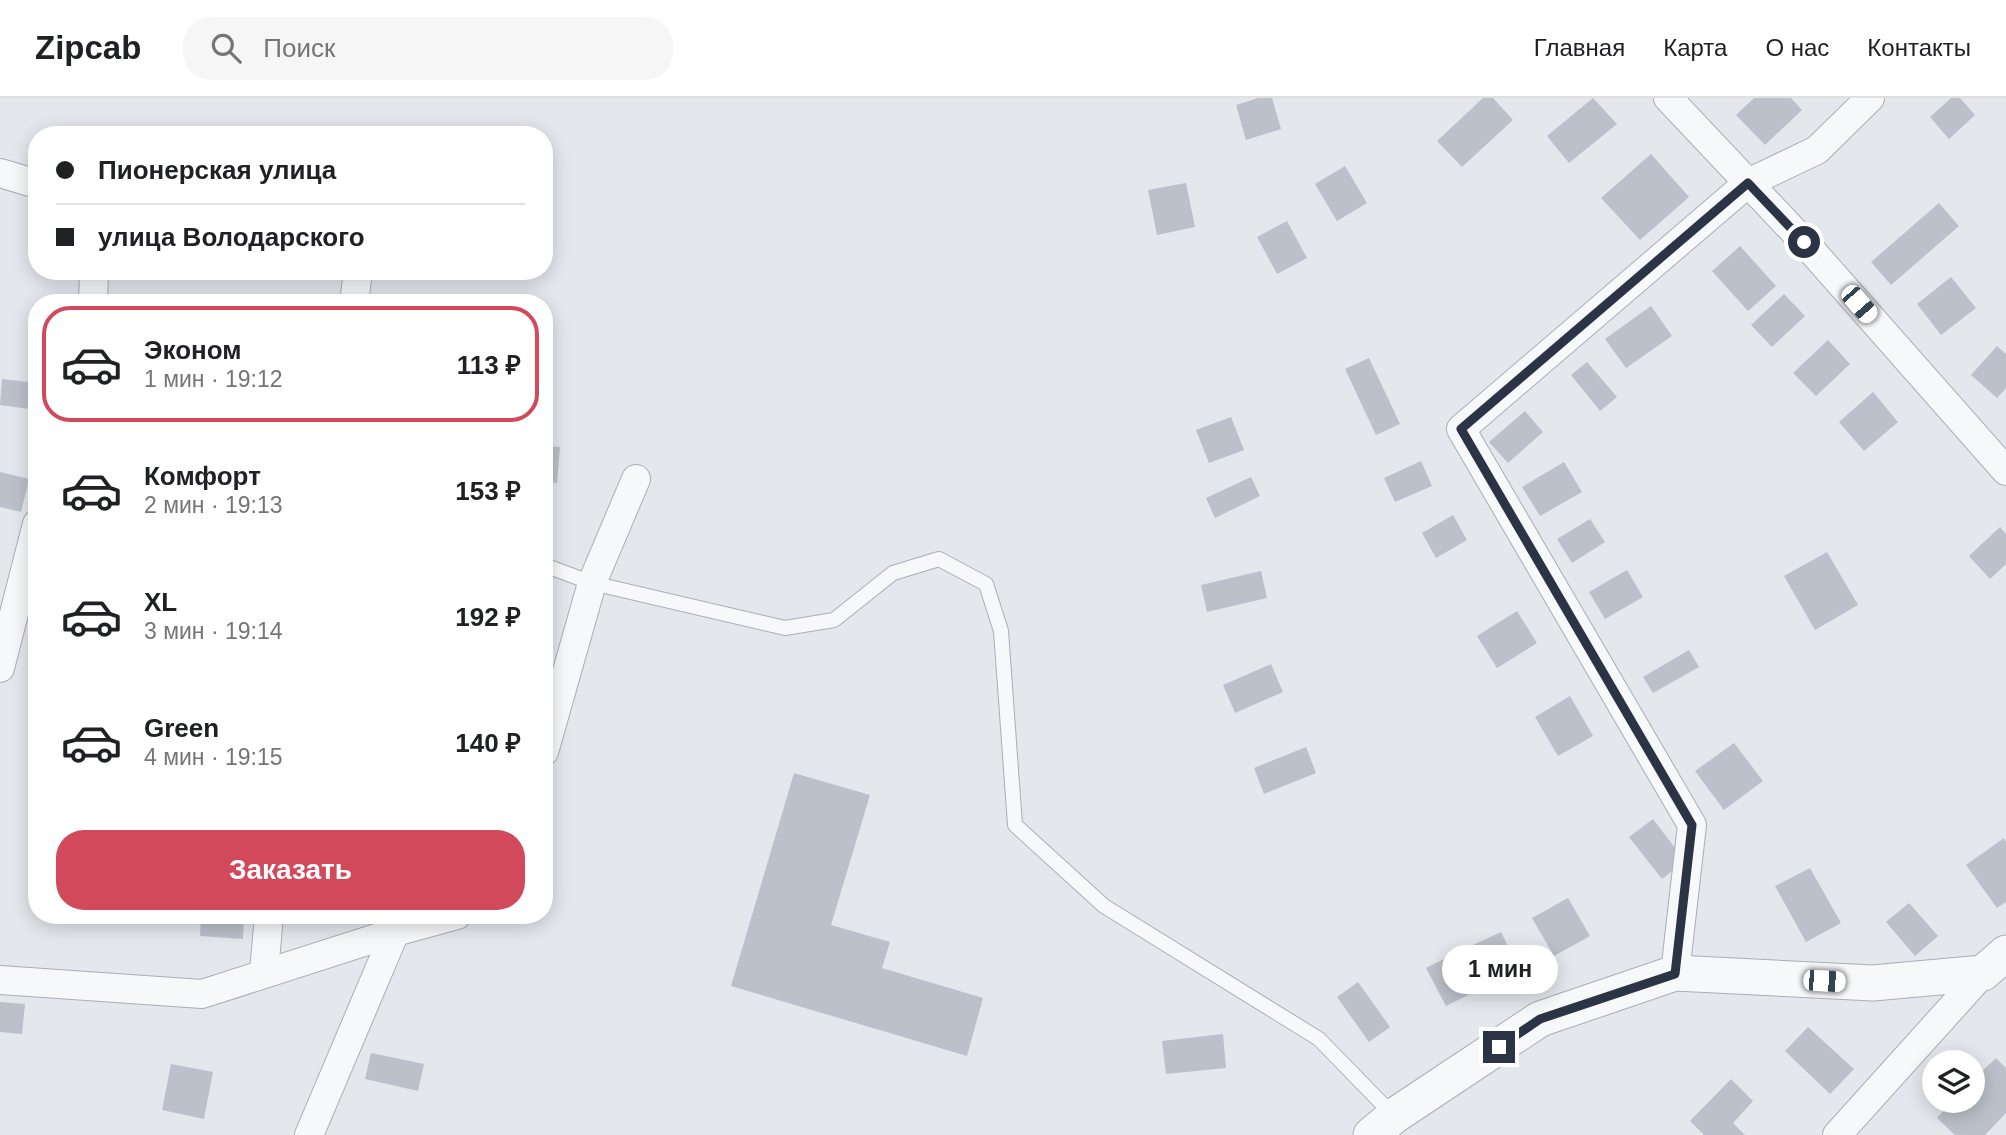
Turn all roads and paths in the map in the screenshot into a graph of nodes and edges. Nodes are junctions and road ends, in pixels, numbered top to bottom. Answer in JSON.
{"nodes":[{"id":1,"x":1668,"y":98,"type":"edge"},
{"id":2,"x":1870,"y":98,"type":"edge"},
{"id":3,"x":0,"y":173,"type":"edge"},
{"id":4,"x":28,"y":181,"type":"edge"},
{"id":5,"x":1748,"y":183,"type":"junction"},
{"id":6,"x":2006,"y":471,"type":"edge"},
{"id":7,"x":636,"y":479,"type":"dead end"},
{"id":8,"x":28,"y":559,"type":"edge"},
{"id":9,"x":553,"y":568,"type":"edge"},
{"id":10,"x":592,"y":583,"type":"junction"},
{"id":11,"x":0,"y":668,"type":"edge"},
{"id":12,"x":553,"y":720,"type":"edge"},
{"id":13,"x":268,"y":924,"type":"edge"},
{"id":14,"x":424,"y":924,"type":"edge"},
{"id":15,"x":395,"y":932,"type":"junction"},
{"id":16,"x":1995,"y":963,"type":"edge"},
{"id":17,"x":264,"y":972,"type":"junction"},
{"id":18,"x":1675,"y":974,"type":"junction"},
{"id":19,"x":0,"y":980,"type":"edge"},
{"id":20,"x":1383,"y":1126,"type":"edge"},
{"id":21,"x":309,"y":1135,"type":"edge"},
{"id":22,"x":1837,"y":1135,"type":"edge"}],
"edges":[{"from":1,"to":5,"type":"street"},
{"from":2,"to":5,"type":"street"},
{"from":3,"to":4,"type":"street"},
{"from":5,"to":6,"type":"street"},
{"from":5,"to":18,"type":"street"},
{"from":7,"to":10,"type":"street"},
{"from":8,"to":11,"type":"street"},
{"from":9,"to":10,"type":"lane"},
{"from":10,"to":12,"type":"street"},
{"from":10,"to":20,"type":"lane"},
{"from":13,"to":17,"type":"street"},
{"from":14,"to":15,"type":"street"},
{"from":15,"to":17,"type":"street"},
{"from":15,"to":21,"type":"street"},
{"from":16,"to":18,"type":"street"},
{"from":16,"to":22,"type":"street"},
{"from":17,"to":19,"type":"street"},
{"from":18,"to":20,"type":"street"}]}
